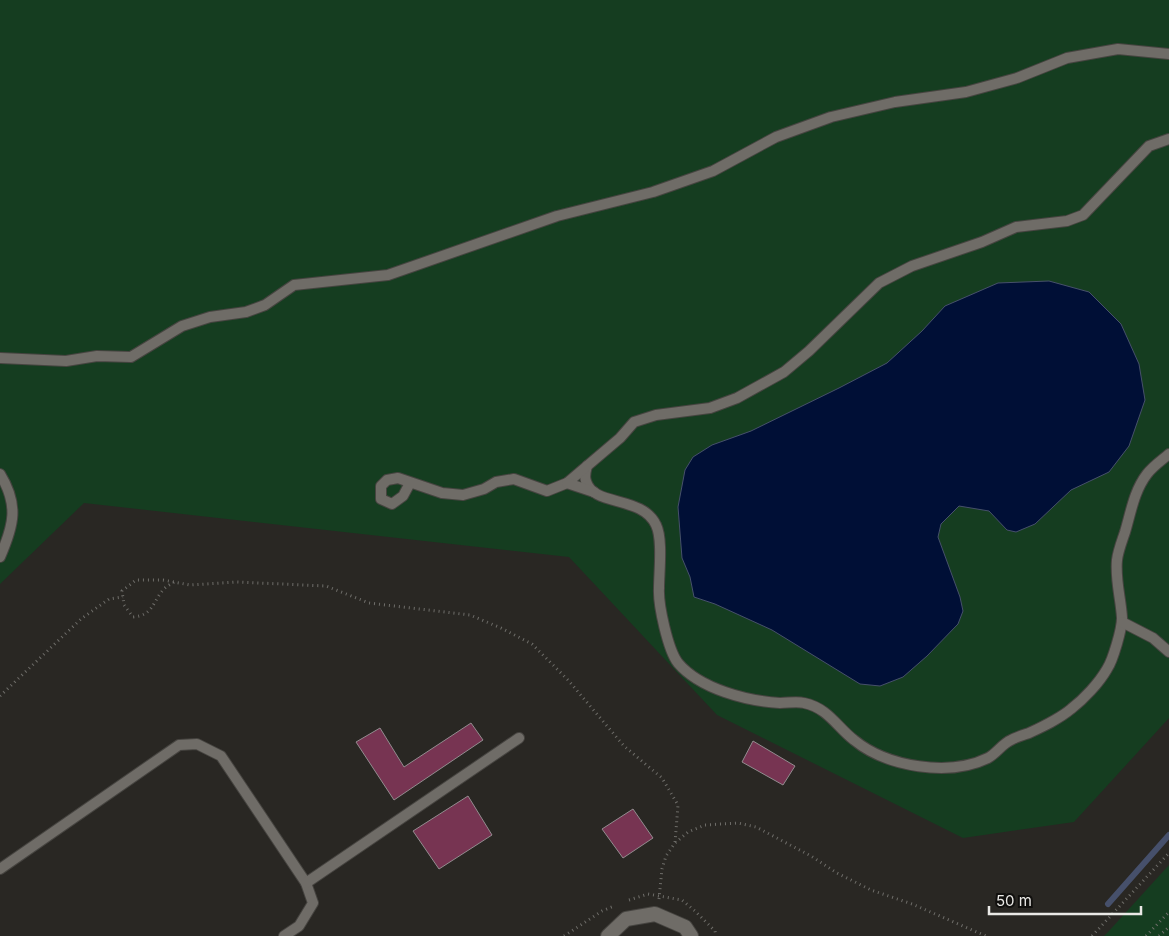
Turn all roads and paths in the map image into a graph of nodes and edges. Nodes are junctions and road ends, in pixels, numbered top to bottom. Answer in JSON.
{"nodes":[{"id":1,"x":1169,"y":54,"type":"edge"},
{"id":2,"x":1169,"y":139,"type":"edge"},
{"id":3,"x":0,"y":358,"type":"edge"},
{"id":4,"x":1169,"y":454,"type":"edge"},
{"id":5,"x":587,"y":466,"type":"junction"},
{"id":6,"x":0,"y":474,"type":"edge"},
{"id":7,"x":566,"y":483,"type":"junction"},
{"id":8,"x":410,"y":484,"type":"dead end"},
{"id":9,"x":594,"y":492,"type":"junction"},
{"id":10,"x":0,"y":557,"type":"edge"},
{"id":11,"x":174,"y":582,"type":"junction"},
{"id":12,"x":123,"y":597,"type":"junction"},
{"id":13,"x":1122,"y":622,"type":"junction"},
{"id":14,"x":1169,"y":652,"type":"edge"},
{"id":15,"x":0,"y":696,"type":"edge"},
{"id":16,"x":519,"y":738,"type":"dead end"},
{"id":17,"x":676,"y":843,"type":"junction"},
{"id":18,"x":1169,"y":852,"type":"edge"},
{"id":19,"x":0,"y":869,"type":"edge"},
{"id":20,"x":306,"y":883,"type":"junction"},
{"id":21,"x":1169,"y":912,"type":"edge"},
{"id":22,"x":655,"y":914,"type":"junction"},
{"id":23,"x":1169,"y":927,"type":"edge"},
{"id":24,"x":1149,"y":932,"type":"junction"},
{"id":25,"x":284,"y":936,"type":"edge"},
{"id":26,"x":608,"y":936,"type":"edge"},
{"id":27,"x":691,"y":936,"type":"edge"},
{"id":28,"x":986,"y":936,"type":"edge"},
{"id":29,"x":1092,"y":936,"type":"edge"},
{"id":30,"x":1146,"y":936,"type":"edge"},
{"id":31,"x":1152,"y":936,"type":"edge"},
{"id":32,"x":1160,"y":936,"type":"edge"}],
"edges":[{"from":1,"to":3,"type":"lane"},
{"from":2,"to":5,"type":"lane"},
{"from":4,"to":13,"type":"lane"},
{"from":5,"to":7,"type":"lane"},
{"from":5,"to":9,"type":"lane"},
{"from":6,"to":10,"type":"lane"},
{"from":7,"to":8,"type":"lane"},
{"from":7,"to":9,"type":"lane"},
{"from":9,"to":13,"type":"lane"},
{"from":11,"to":12,"type":"path"},
{"from":11,"to":12,"type":"path"},
{"from":11,"to":17,"type":"path"},
{"from":12,"to":15,"type":"path"},
{"from":13,"to":14,"type":"lane"},
{"from":16,"to":20,"type":"lane"},
{"from":17,"to":22,"type":"path"},
{"from":17,"to":28,"type":"path"},
{"from":18,"to":29,"type":"path"},
{"from":19,"to":20,"type":"lane"},
{"from":20,"to":25,"type":"lane"},
{"from":21,"to":24,"type":"path"},
{"from":22,"to":26,"type":"street"},
{"from":22,"to":27,"type":"street"},
{"from":23,"to":32,"type":"path"},
{"from":24,"to":30,"type":"path"},
{"from":24,"to":31,"type":"path"}]}
